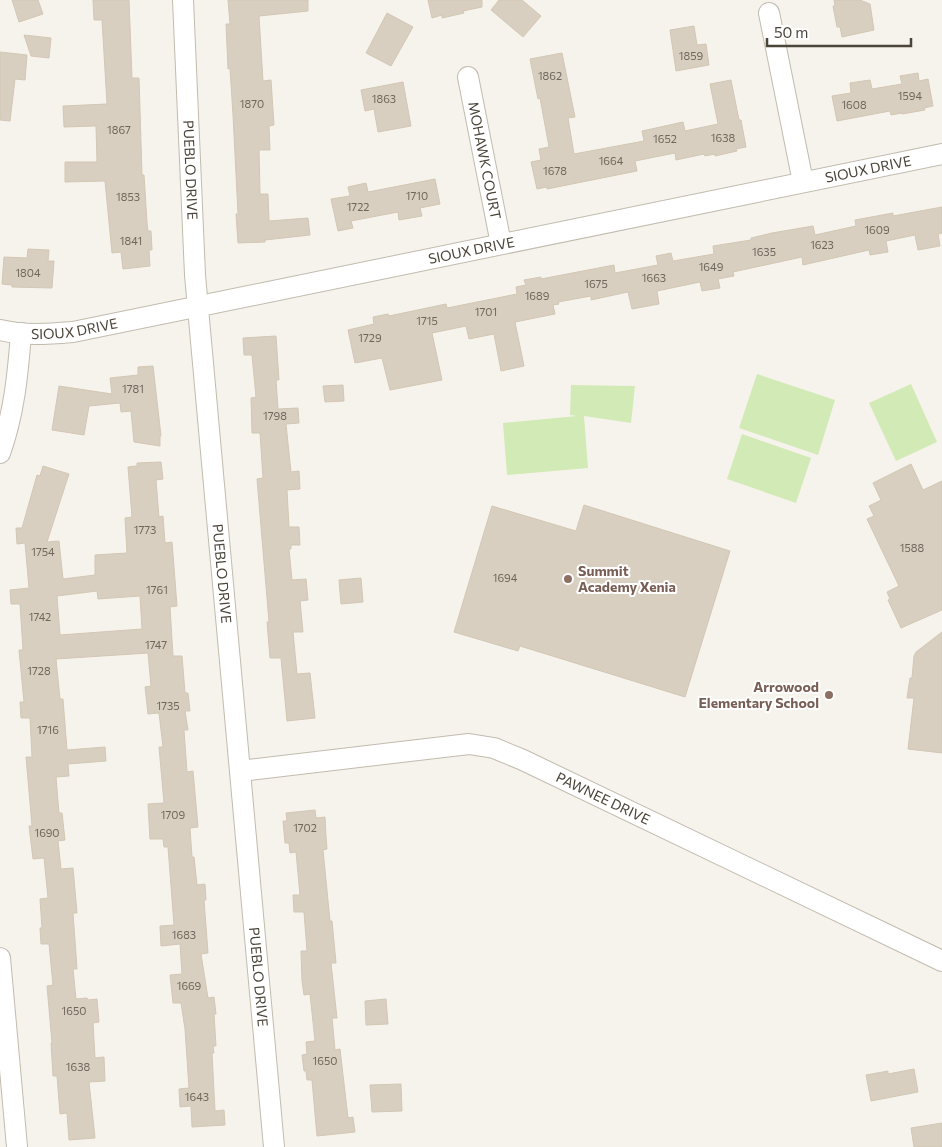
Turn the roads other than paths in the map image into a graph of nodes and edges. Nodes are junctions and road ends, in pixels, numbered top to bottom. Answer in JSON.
{"nodes":[{"id":1,"x":183,"y":0,"type":"edge"},
{"id":2,"x":769,"y":13,"type":"dead end"},
{"id":3,"x":468,"y":77,"type":"dead end"},
{"id":4,"x":942,"y":154,"type":"edge"},
{"id":5,"x":803,"y":182,"type":"junction"},
{"id":6,"x":501,"y":244,"type":"junction"},
{"id":7,"x":198,"y":306,"type":"junction"},
{"id":8,"x":0,"y":330,"type":"edge"},
{"id":9,"x":21,"y":333,"type":"junction"},
{"id":10,"x":0,"y":453,"type":"edge"},
{"id":11,"x":240,"y":771,"type":"junction"},
{"id":12,"x":0,"y":958,"type":"edge"},
{"id":13,"x":942,"y":961,"type":"edge"},
{"id":14,"x":16,"y":1147,"type":"edge"},
{"id":15,"x":274,"y":1147,"type":"edge"}],
"edges":[{"from":1,"to":7,"type":"street","name":"PUEBLO DRIVE"},
{"from":2,"to":5,"type":"street"},
{"from":3,"to":6,"type":"street","name":"MOHAWK COURT"},
{"from":4,"to":5,"type":"street","name":"SIOUX DRIVE"},
{"from":5,"to":6,"type":"street","name":"SIOUX DRIVE"},
{"from":6,"to":7,"type":"street","name":"SIOUX DRIVE"},
{"from":7,"to":9,"type":"street","name":"SIOUX DRIVE"},
{"from":7,"to":11,"type":"street","name":"PUEBLO DRIVE"},
{"from":8,"to":9,"type":"street","name":"SIOUX DRIVE"},
{"from":9,"to":10,"type":"street"},
{"from":11,"to":13,"type":"street","name":"PAWNEE DRIVE"},
{"from":11,"to":15,"type":"street","name":"PUEBLO DRIVE"},
{"from":12,"to":14,"type":"street"}]}
